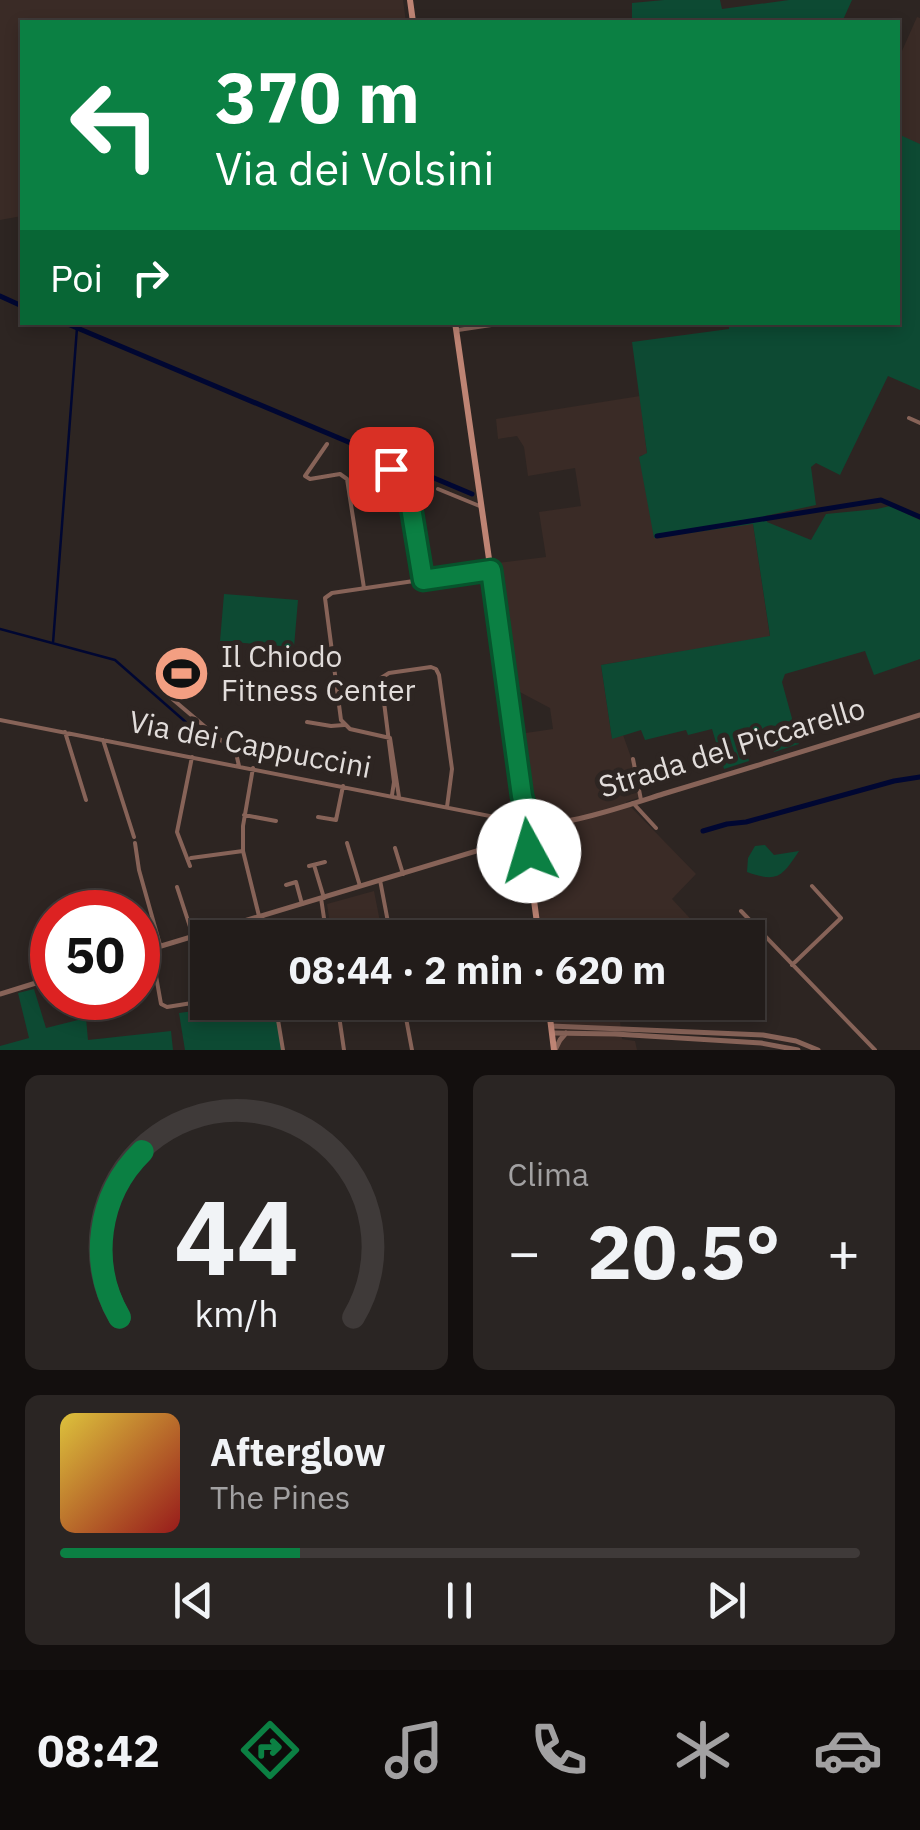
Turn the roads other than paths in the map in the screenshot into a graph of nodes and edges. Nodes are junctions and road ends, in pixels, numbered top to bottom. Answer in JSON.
{"nodes":[{"id":1,"x":456,"y":326,"type":"edge"},
{"id":2,"x":909,"y":418,"type":"dead end"},
{"id":3,"x":920,"y":423,"type":"edge"},
{"id":4,"x":326,"y":444,"type":"dead end"},
{"id":5,"x":375,"y":471,"type":"dead end"},
{"id":6,"x":438,"y":489,"type":"dead end"},
{"id":7,"x":482,"y":507,"type":"junction"},
{"id":8,"x":491,"y":570,"type":"junction"},
{"id":9,"x":423,"y":580,"type":"junction"},
{"id":10,"x":364,"y":589,"type":"junction"},
{"id":11,"x":170,"y":698,"type":"dead end"},
{"id":12,"x":920,"y":714,"type":"edge"},
{"id":13,"x":0,"y":720,"type":"edge"},
{"id":14,"x":307,"y":722,"type":"dead end"},
{"id":15,"x":344,"y":725,"type":"junction"},
{"id":16,"x":64,"y":732,"type":"junction"},
{"id":17,"x":390,"y":738,"type":"junction"},
{"id":18,"x":103,"y":740,"type":"junction"},
{"id":19,"x":192,"y":757,"type":"junction"},
{"id":20,"x":634,"y":760,"type":"dead end"},
{"id":21,"x":240,"y":766,"type":"junction"},
{"id":22,"x":252,"y":768,"type":"junction"},
{"id":23,"x":343,"y":786,"type":"junction"},
{"id":24,"x":391,"y":796,"type":"junction"},
{"id":25,"x":522,"y":796,"type":"junction"},
{"id":26,"x":400,"y":797,"type":"junction"},
{"id":27,"x":86,"y":800,"type":"dead end"},
{"id":28,"x":642,"y":800,"type":"junction"},
{"id":29,"x":632,"y":803,"type":"junction"},
{"id":30,"x":448,"y":806,"type":"junction"},
{"id":31,"x":525,"y":807,"type":"junction"},
{"id":32,"x":244,"y":815,"type":"junction"},
{"id":33,"x":492,"y":816,"type":"junction"},
{"id":34,"x":318,"y":818,"type":"dead end"},
{"id":35,"x":276,"y":820,"type":"dead end"},
{"id":36,"x":516,"y":820,"type":"junction"},
{"id":37,"x":530,"y":823,"type":"junction"},
{"id":38,"x":547,"y":826,"type":"junction"},
{"id":39,"x":656,"y":828,"type":"dead end"},
{"id":40,"x":510,"y":830,"type":"junction"},
{"id":41,"x":531,"y":835,"type":"junction"},
{"id":42,"x":516,"y":839,"type":"junction"},
{"id":43,"x":347,"y":843,"type":"dead end"},
{"id":44,"x":499,"y":844,"type":"junction"},
{"id":45,"x":394,"y":848,"type":"dead end"},
{"id":46,"x":490,"y":848,"type":"junction"},
{"id":47,"x":243,"y":850,"type":"junction"},
{"id":48,"x":191,"y":858,"type":"dead end"},
{"id":49,"x":325,"y":862,"type":"dead end"},
{"id":50,"x":529,"y":863,"type":"junction"},
{"id":51,"x":190,"y":866,"type":"dead end"},
{"id":52,"x":402,"y":874,"type":"junction"},
{"id":53,"x":380,"y":880,"type":"junction"},
{"id":54,"x":286,"y":884,"type":"dead end"},
{"id":55,"x":360,"y":886,"type":"junction"},
{"id":56,"x":812,"y":886,"type":"dead end"},
{"id":57,"x":177,"y":887,"type":"dead end"},
{"id":58,"x":144,"y":890,"type":"edge"},
{"id":59,"x":322,"y":898,"type":"junction"},
{"id":60,"x":302,"y":904,"type":"junction"},
{"id":61,"x":741,"y":911,"type":"dead end"},
{"id":62,"x":261,"y":917,"type":"junction"},
{"id":63,"x":250,"y":920,"type":"edge"},
{"id":64,"x":262,"y":920,"type":"edge"},
{"id":65,"x":325,"y":920,"type":"edge"},
{"id":66,"x":388,"y":920,"type":"edge"},
{"id":67,"x":537,"y":920,"type":"edge"},
{"id":68,"x":190,"y":927,"type":"edge"},
{"id":69,"x":190,"y":937,"type":"edge"},
{"id":70,"x":160,"y":946,"type":"edge"},
{"id":71,"x":792,"y":965,"type":"junction"},
{"id":72,"x":30,"y":985,"type":"edge"},
{"id":73,"x":0,"y":994,"type":"edge"},
{"id":74,"x":160,"y":998,"type":"edge"},
{"id":75,"x":190,"y":1003,"type":"edge"},
{"id":76,"x":279,"y":1020,"type":"edge"},
{"id":77,"x":340,"y":1020,"type":"edge"},
{"id":78,"x":407,"y":1020,"type":"edge"},
{"id":79,"x":551,"y":1020,"type":"edge"},
{"id":80,"x":559,"y":1020,"type":"edge"},
{"id":81,"x":552,"y":1029,"type":"junction"},
{"id":82,"x":566,"y":1029,"type":"junction"},
{"id":83,"x":283,"y":1050,"type":"edge"},
{"id":84,"x":344,"y":1050,"type":"edge"},
{"id":85,"x":412,"y":1050,"type":"edge"},
{"id":86,"x":555,"y":1050,"type":"edge"},
{"id":87,"x":798,"y":1050,"type":"edge"},
{"id":88,"x":818,"y":1050,"type":"edge"},
{"id":89,"x":875,"y":1050,"type":"edge"}],
"edges":[{"from":1,"to":7,"type":"main road"},
{"from":2,"to":3,"type":"street"},
{"from":4,"to":10,"type":"street"},
{"from":5,"to":9,"type":"street"},
{"from":6,"to":7,"type":"street"},
{"from":7,"to":8,"type":"main road"},
{"from":8,"to":9,"type":"street"},
{"from":8,"to":25,"type":"main road"},
{"from":9,"to":10,"type":"street"},
{"from":10,"to":15,"type":"street"},
{"from":11,"to":21,"type":"street"},
{"from":12,"to":28,"type":"street","name":"Strada del Piccarello"},
{"from":13,"to":16,"type":"street","name":"Via dei Cappuccini"},
{"from":14,"to":15,"type":"street"},
{"from":15,"to":17,"type":"street"},
{"from":16,"to":18,"type":"street","name":"Via dei Cappuccini"},
{"from":16,"to":27,"type":"street"},
{"from":17,"to":24,"type":"street"},
{"from":17,"to":26,"type":"street"},
{"from":17,"to":30,"type":"street"},
{"from":18,"to":19,"type":"street","name":"Via dei Cappuccini"},
{"from":18,"to":58,"type":"street"},
{"from":19,"to":21,"type":"street","name":"Via dei Cappuccini"},
{"from":19,"to":51,"type":"street"},
{"from":20,"to":28,"type":"street"},
{"from":21,"to":22,"type":"street","name":"Via dei Cappuccini"},
{"from":22,"to":23,"type":"street","name":"Via dei Cappuccini"},
{"from":22,"to":32,"type":"street"},
{"from":23,"to":24,"type":"street","name":"Via dei Cappuccini"},
{"from":23,"to":34,"type":"street"},
{"from":24,"to":26,"type":"street","name":"Via dei Cappuccini"},
{"from":25,"to":31,"type":"main road"},
{"from":25,"to":36,"type":"main road"},
{"from":26,"to":30,"type":"street","name":"Via dei Cappuccini"},
{"from":28,"to":29,"type":"street","name":"Strada del Piccarello"},
{"from":29,"to":38,"type":"street","name":"Strada del Piccarello"},
{"from":29,"to":39,"type":"street"},
{"from":30,"to":33,"type":"street","name":"Via dei Cappuccini"},
{"from":31,"to":37,"type":"main road"},
{"from":31,"to":38,"type":"street"},
{"from":32,"to":35,"type":"street"},
{"from":32,"to":47,"type":"street"},
{"from":33,"to":36,"type":"street","name":"Via dei Cappuccini"},
{"from":33,"to":40,"type":"street","name":"Via dei Cappuccini"},
{"from":36,"to":37,"type":"main road"},
{"from":36,"to":40,"type":"main road"},
{"from":37,"to":38,"type":"street","name":"Strada del Piccarello"},
{"from":37,"to":41,"type":"main road"},
{"from":38,"to":41,"type":"street","name":"Strada del Piccarello"},
{"from":38,"to":50,"type":"street"},
{"from":40,"to":42,"type":"main road"},
{"from":40,"to":46,"type":"street"},
{"from":41,"to":42,"type":"main road"},
{"from":41,"to":50,"type":"main road"},
{"from":42,"to":44,"type":"street"},
{"from":42,"to":50,"type":"main road"},
{"from":43,"to":55,"type":"street"},
{"from":44,"to":46,"type":"street"},
{"from":44,"to":50,"type":"street"},
{"from":45,"to":52,"type":"street"},
{"from":46,"to":52,"type":"street"},
{"from":47,"to":48,"type":"street"},
{"from":47,"to":62,"type":"street"},
{"from":49,"to":59,"type":"street"},
{"from":50,"to":67,"type":"main road"},
{"from":52,"to":53,"type":"street"},
{"from":53,"to":55,"type":"street"},
{"from":53,"to":66,"type":"street"},
{"from":54,"to":60,"type":"street"},
{"from":55,"to":59,"type":"street"},
{"from":56,"to":71,"type":"street"},
{"from":57,"to":68,"type":"street"},
{"from":59,"to":60,"type":"street"},
{"from":59,"to":65,"type":"street"},
{"from":60,"to":62,"type":"street"},
{"from":61,"to":71,"type":"street"},
{"from":62,"to":63,"type":"street"},
{"from":62,"to":64,"type":"street"},
{"from":69,"to":70,"type":"street"},
{"from":71,"to":89,"type":"street"},
{"from":72,"to":73,"type":"street"},
{"from":74,"to":75,"type":"street"},
{"from":76,"to":83,"type":"street"},
{"from":77,"to":84,"type":"street"},
{"from":78,"to":85,"type":"street"},
{"from":79,"to":81,"type":"main road"},
{"from":80,"to":82,"type":"street"},
{"from":81,"to":82,"type":"street"},
{"from":81,"to":86,"type":"main road"},
{"from":82,"to":86,"type":"street"},
{"from":82,"to":87,"type":"street"},
{"from":82,"to":88,"type":"street"}]}
